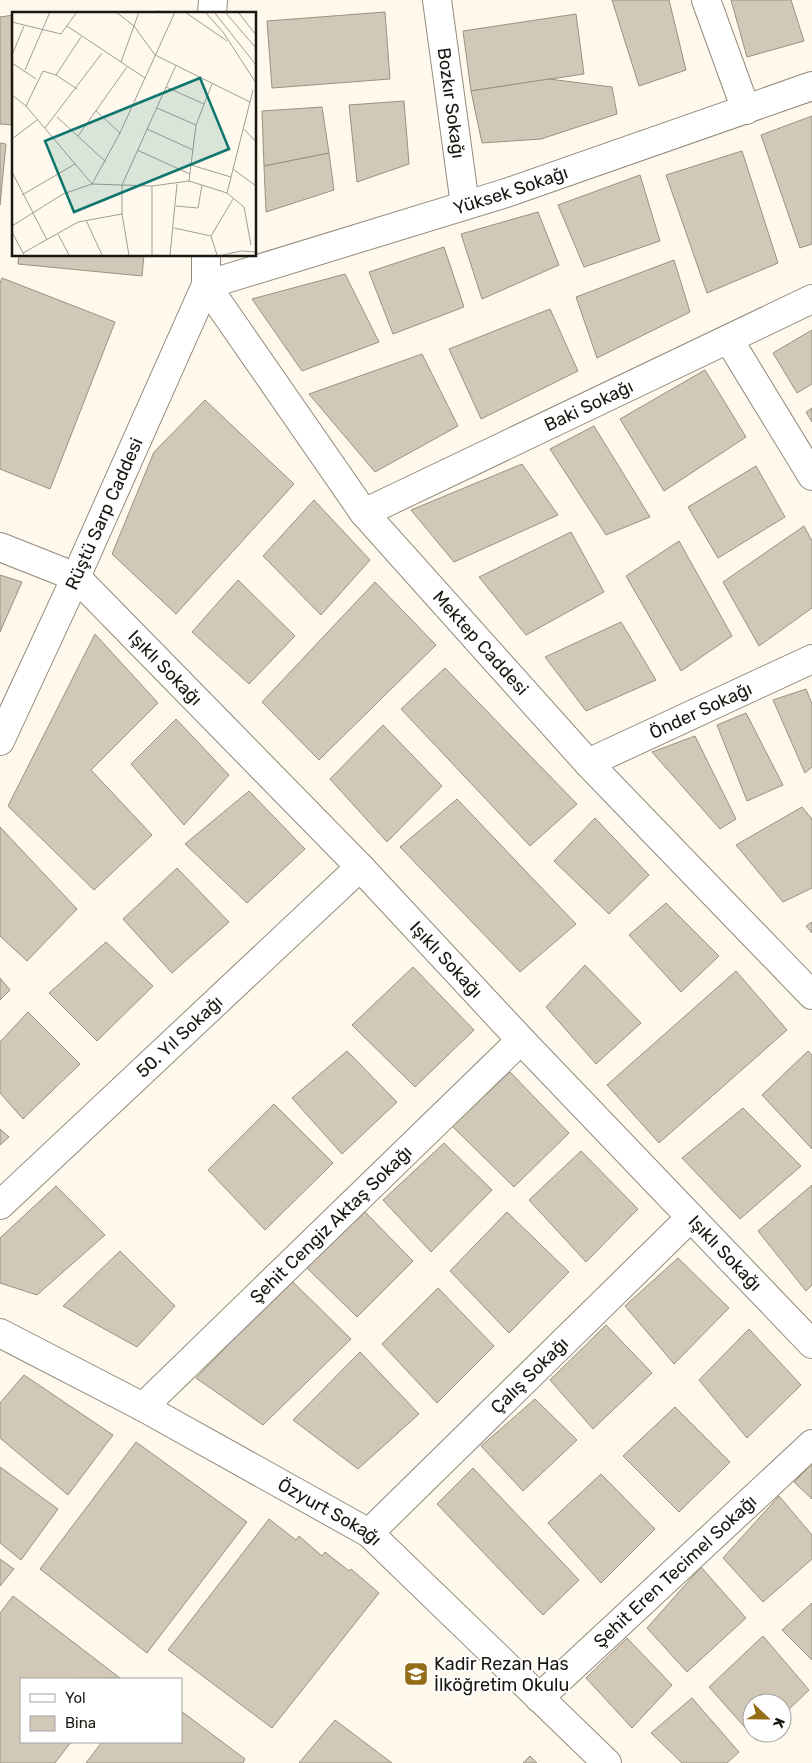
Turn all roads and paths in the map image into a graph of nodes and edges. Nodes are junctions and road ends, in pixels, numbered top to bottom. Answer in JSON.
{"nodes":[{"id":1,"x":437,"y":0,"type":"edge"},
{"id":2,"x":706,"y":0,"type":"edge"},
{"id":3,"x":812,"y":86,"type":"edge"},
{"id":4,"x":746,"y":110,"type":"junction"},
{"id":5,"x":465,"y":204,"type":"junction"},
{"id":6,"x":206,"y":256,"type":"edge"},
{"id":7,"x":206,"y":285,"type":"junction"},
{"id":8,"x":812,"y":300,"type":"edge"},
{"id":9,"x":729,"y":340,"type":"junction"},
{"id":10,"x":812,"y":476,"type":"edge"},
{"id":11,"x":364,"y":512,"type":"junction"},
{"id":12,"x":0,"y":547,"type":"edge"},
{"id":13,"x":76,"y":577,"type":"junction"},
{"id":14,"x":812,"y":659,"type":"edge"},
{"id":15,"x":0,"y":741,"type":"edge"},
{"id":16,"x":588,"y":763,"type":"junction"},
{"id":17,"x":360,"y":867,"type":"junction"},
{"id":18,"x":812,"y":995,"type":"edge"},
{"id":19,"x":520,"y":1040,"type":"junction"},
{"id":20,"x":0,"y":1205,"type":"edge"},
{"id":21,"x":690,"y":1218,"type":"junction"},
{"id":22,"x":0,"y":1333,"type":"edge"},
{"id":23,"x":812,"y":1344,"type":"edge"},
{"id":24,"x":143,"y":1408,"type":"junction"},
{"id":25,"x":812,"y":1444,"type":"edge"},
{"id":26,"x":369,"y":1533,"type":"junction"},
{"id":27,"x":539,"y":1698,"type":"junction"},
{"id":28,"x":608,"y":1763,"type":"edge"}],
"edges":[{"from":1,"to":5,"type":"street","name":"Bozkır Sokağı"},
{"from":2,"to":4,"type":"street"},
{"from":3,"to":4,"type":"street","name":"Yüksek Sokağı"},
{"from":4,"to":5,"type":"street","name":"Yüksek Sokağı"},
{"from":5,"to":7,"type":"street","name":"Yüksek Sokağı"},
{"from":6,"to":7,"type":"street"},
{"from":7,"to":11,"type":"street","name":"Mektep Caddesi"},
{"from":7,"to":13,"type":"street","name":"Rüştü Sarp Caddesi"},
{"from":8,"to":9,"type":"street","name":"Baki Sokağı"},
{"from":9,"to":10,"type":"street"},
{"from":9,"to":11,"type":"street","name":"Baki Sokağı"},
{"from":11,"to":16,"type":"street","name":"Mektep Caddesi"},
{"from":12,"to":13,"type":"street"},
{"from":13,"to":15,"type":"street","name":"Rüştü Sarp Caddesi"},
{"from":13,"to":17,"type":"street","name":"Işıklı Sokağı"},
{"from":14,"to":16,"type":"street","name":"Önder Sokağı"},
{"from":16,"to":18,"type":"street","name":"Mektep Caddesi"},
{"from":17,"to":19,"type":"street","name":"Işıklı Sokağı"},
{"from":17,"to":20,"type":"street","name":"50. Yıl Sokağı"},
{"from":19,"to":21,"type":"street","name":"Işıklı Sokağı"},
{"from":19,"to":24,"type":"street","name":"Şehit Cengiz Aktaş Sokağı"},
{"from":21,"to":23,"type":"street","name":"Işıklı Sokağı"},
{"from":21,"to":26,"type":"street","name":"Çalış Sokağı"},
{"from":22,"to":24,"type":"street","name":"Özyurt Sokağı"},
{"from":24,"to":26,"type":"street","name":"Özyurt Sokağı"},
{"from":25,"to":27,"type":"street","name":"Şehit Eren Tecimel Sokağı"},
{"from":26,"to":27,"type":"street","name":"Özyurt Sokağı"},
{"from":27,"to":28,"type":"street","name":"Özyurt Sokağı"}]}
